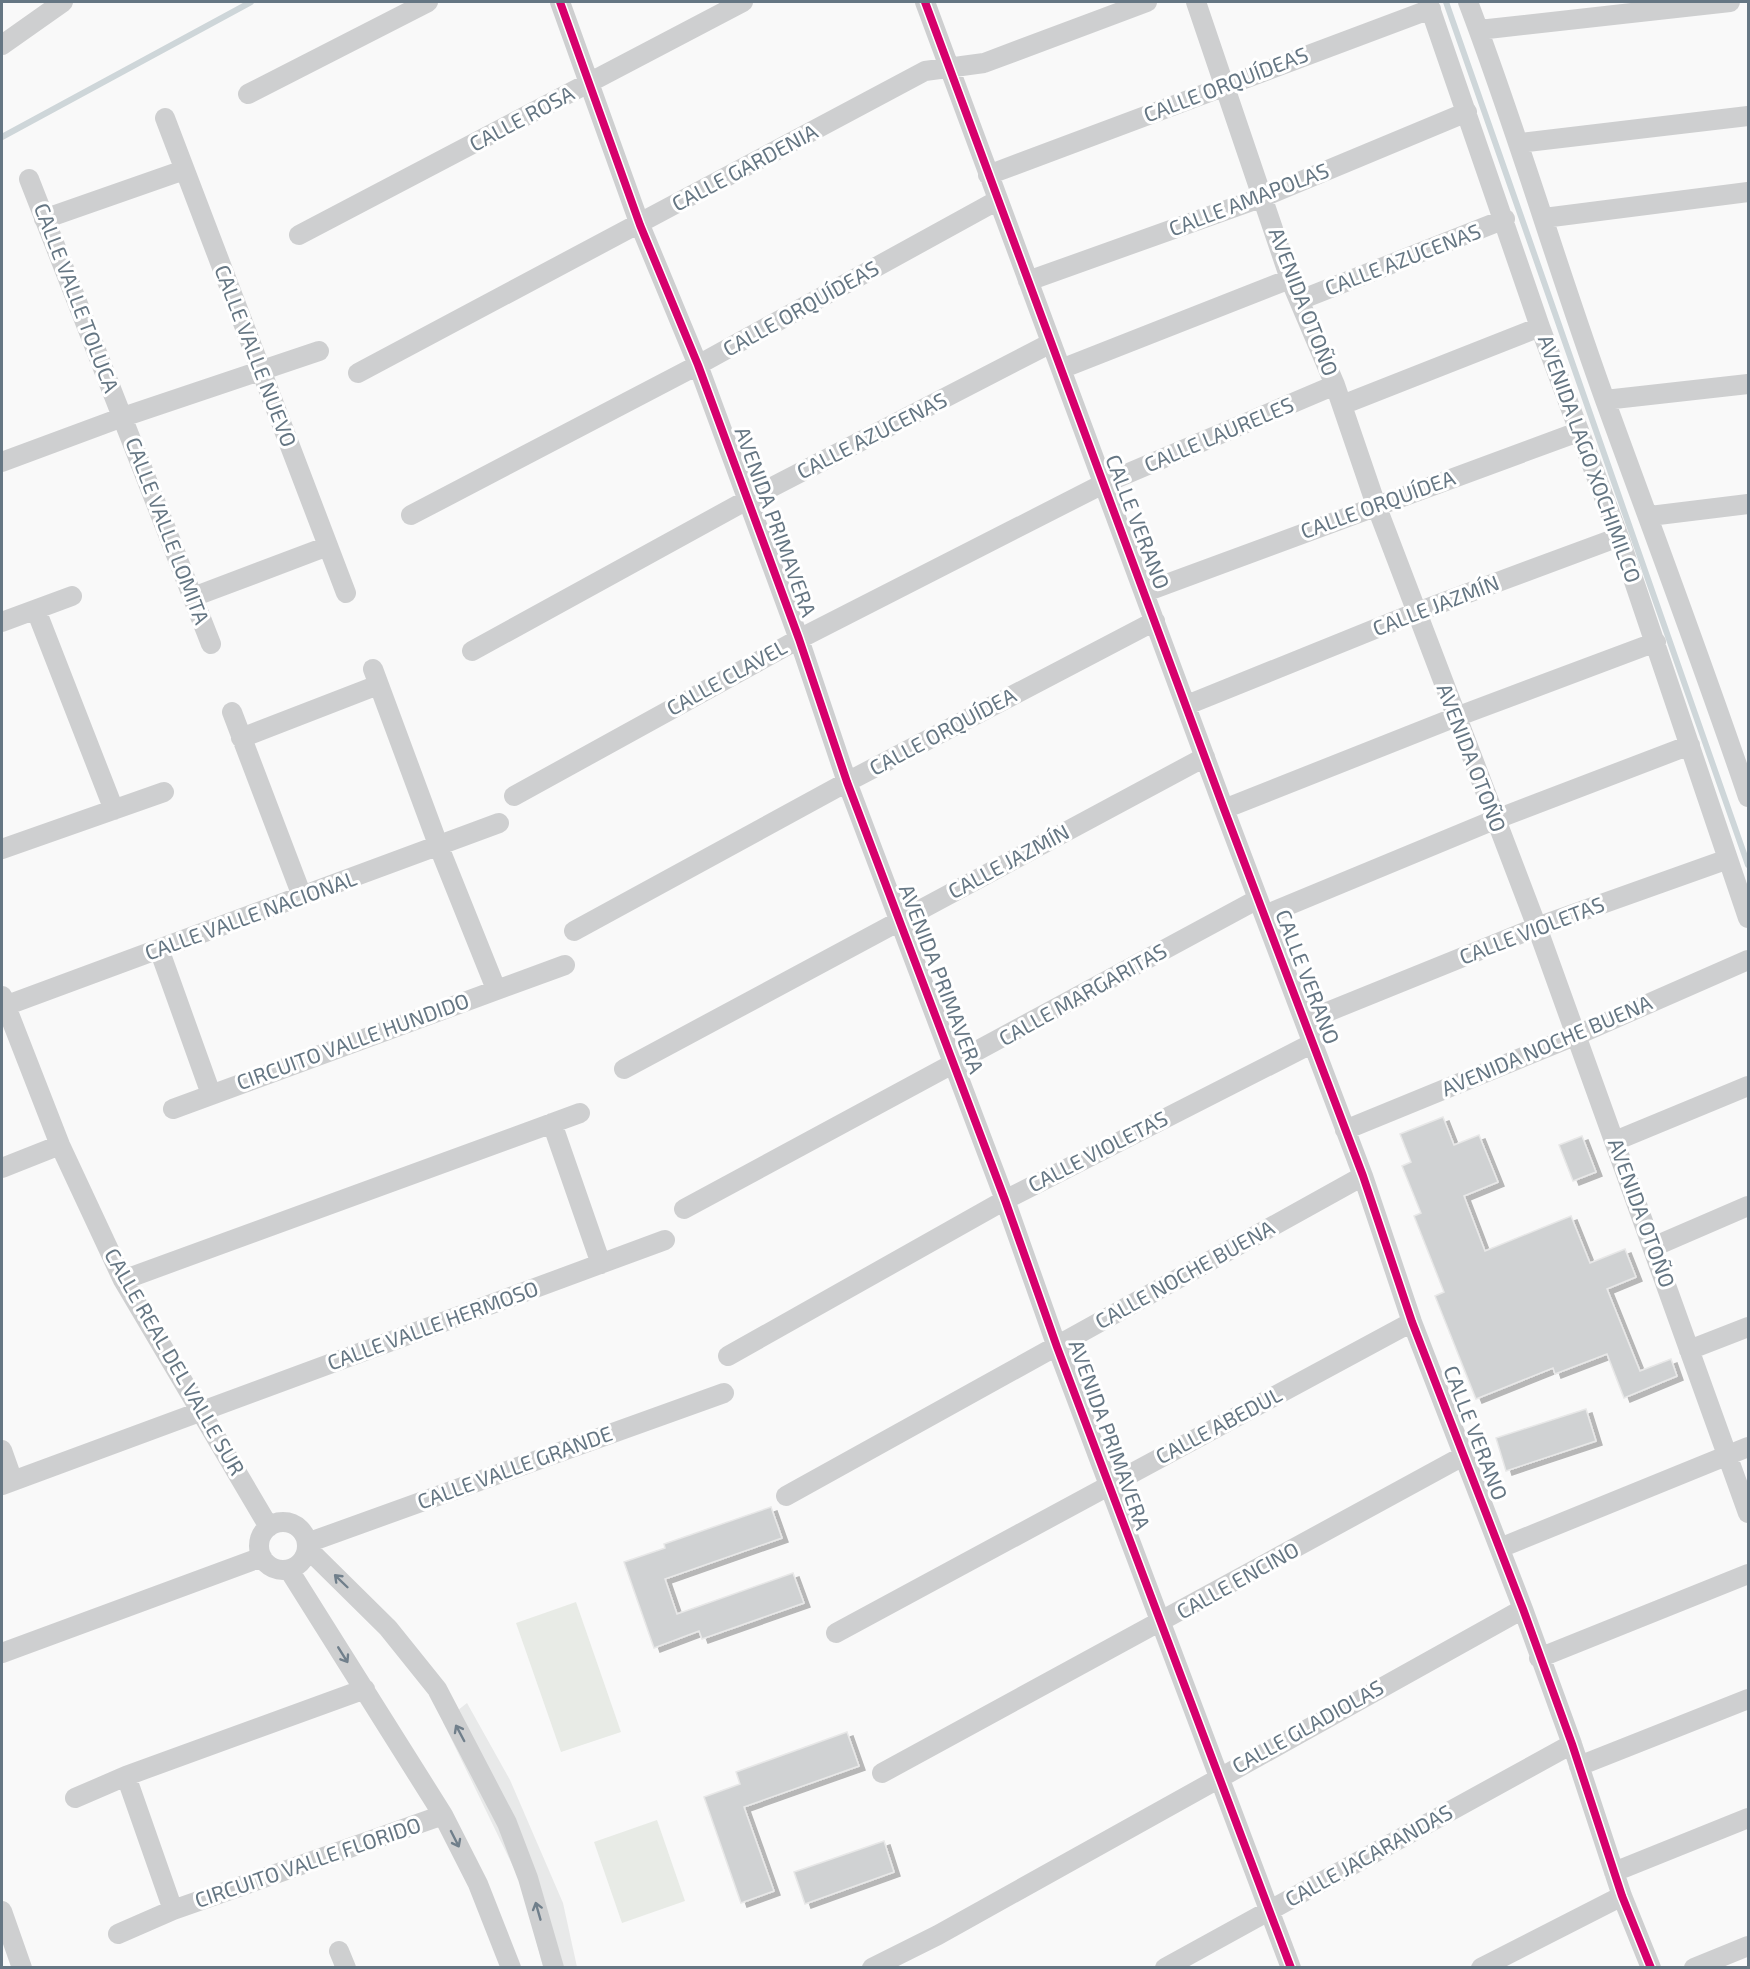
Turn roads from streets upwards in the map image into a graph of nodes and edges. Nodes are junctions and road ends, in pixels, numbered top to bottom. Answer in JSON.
{"nodes":[{"id":1,"x":63,"y":2,"type":"edge"},
{"id":2,"x":428,"y":2,"type":"edge"},
{"id":3,"x":560,"y":2,"type":"edge"},
{"id":4,"x":743,"y":2,"type":"edge"},
{"id":5,"x":925,"y":2,"type":"edge"},
{"id":6,"x":1147,"y":2,"type":"edge"},
{"id":7,"x":1196,"y":2,"type":"edge"},
{"id":8,"x":1468,"y":2,"type":"edge"},
{"id":9,"x":1731,"y":2,"type":"edge"},
{"id":10,"x":1430,"y":5,"type":"edge"},
{"id":11,"x":1479,"y":30,"type":"junction"},
{"id":12,"x":2,"y":45,"type":"edge"},
{"id":13,"x":949,"y":69,"type":"junction"},
{"id":14,"x":591,"y":83,"type":"junction"},
{"id":15,"x":1226,"y":84,"type":"junction"},
{"id":16,"x":248,"y":94,"type":"dead end"},
{"id":17,"x":1467,"y":112,"type":"junction"},
{"id":18,"x":1749,"y":116,"type":"edge"},
{"id":19,"x":165,"y":118,"type":"dead end"},
{"id":20,"x":1520,"y":143,"type":"junction"},
{"id":21,"x":184,"y":170,"type":"junction"},
{"id":22,"x":988,"y":175,"type":"junction"},
{"id":23,"x":29,"y":179,"type":"dead end"},
{"id":24,"x":1749,"y":192,"type":"edge"},
{"id":25,"x":1263,"y":197,"type":"junction"},
{"id":26,"x":998,"y":200,"type":"junction"},
{"id":27,"x":1544,"y":218,"type":"junction"},
{"id":28,"x":44,"y":219,"type":"junction"},
{"id":29,"x":1505,"y":219,"type":"junction"},
{"id":30,"x":640,"y":225,"type":"junction"},
{"id":31,"x":299,"y":235,"type":"dead end"},
{"id":32,"x":1290,"y":279,"type":"junction"},
{"id":33,"x":1028,"y":281,"type":"junction"},
{"id":34,"x":1300,"y":300,"type":"junction"},
{"id":35,"x":1540,"y":327,"type":"junction"},
{"id":36,"x":1051,"y":343,"type":"junction"},
{"id":37,"x":319,"y":351,"type":"dead end"},
{"id":38,"x":698,"y":365,"type":"junction"},
{"id":39,"x":1061,"y":369,"type":"junction"},
{"id":40,"x":260,"y":370,"type":"junction"},
{"id":41,"x":357,"y":374,"type":"dead end"},
{"id":42,"x":1749,"y":384,"type":"edge"},
{"id":43,"x":1335,"y":385,"type":"junction"},
{"id":44,"x":1605,"y":400,"type":"junction"},
{"id":45,"x":1342,"y":405,"type":"junction"},
{"id":46,"x":123,"y":417,"type":"junction"},
{"id":47,"x":1578,"y":432,"type":"junction"},
{"id":48,"x":2,"y":462,"type":"edge"},
{"id":49,"x":1103,"y":484,"type":"junction"},
{"id":50,"x":747,"y":500,"type":"junction"},
{"id":51,"x":1749,"y":504,"type":"edge"},
{"id":52,"x":1376,"y":505,"type":"junction"},
{"id":53,"x":411,"y":516,"type":"dead end"},
{"id":54,"x":1650,"y":516,"type":"junction"},
{"id":55,"x":1619,"y":537,"type":"junction"},
{"id":56,"x":328,"y":546,"type":"junction"},
{"id":57,"x":1145,"y":592,"type":"junction"},
{"id":58,"x":346,"y":593,"type":"dead end"},
{"id":59,"x":72,"y":596,"type":"dead end"},
{"id":60,"x":193,"y":597,"type":"junction"},
{"id":61,"x":36,"y":610,"type":"junction"},
{"id":62,"x":1417,"y":612,"type":"junction"},
{"id":63,"x":1155,"y":621,"type":"junction"},
{"id":64,"x":2,"y":622,"type":"edge"},
{"id":65,"x":799,"y":639,"type":"junction"},
{"id":66,"x":1656,"y":642,"type":"junction"},
{"id":67,"x":211,"y":644,"type":"dead end"},
{"id":68,"x":472,"y":651,"type":"dead end"},
{"id":69,"x":1187,"y":705,"type":"junction"},
{"id":70,"x":232,"y":712,"type":"dead end"},
{"id":71,"x":1456,"y":717,"type":"junction"},
{"id":72,"x":241,"y":738,"type":"junction"},
{"id":73,"x":1740,"y":744,"type":"edge"},
{"id":74,"x":1690,"y":745,"type":"junction"},
{"id":75,"x":1205,"y":757,"type":"junction"},
{"id":76,"x":847,"y":782,"type":"junction"},
{"id":77,"x":164,"y":792,"type":"dead end"},
{"id":78,"x":514,"y":796,"type":"dead end"},
{"id":79,"x":1749,"y":797,"type":"edge"},
{"id":80,"x":1224,"y":809,"type":"junction"},
{"id":81,"x":114,"y":810,"type":"junction"},
{"id":82,"x":1494,"y":820,"type":"junction"},
{"id":83,"x":500,"y":823,"type":"dead end"},
{"id":84,"x":439,"y":847,"type":"junction"},
{"id":85,"x":2,"y":849,"type":"edge"},
{"id":86,"x":1728,"y":859,"type":"junction"},
{"id":87,"x":302,"y":896,"type":"junction"},
{"id":88,"x":1261,"y":907,"type":"junction"},
{"id":89,"x":1749,"y":918,"type":"edge"},
{"id":90,"x":900,"y":920,"type":"junction"},
{"id":91,"x":1537,"y":927,"type":"junction"},
{"id":92,"x":574,"y":931,"type":"dead end"},
{"id":93,"x":159,"y":950,"type":"junction"},
{"id":94,"x":1749,"y":960,"type":"edge"},
{"id":95,"x":566,"y":965,"type":"dead end"},
{"id":96,"x":496,"y":990,"type":"junction"},
{"id":97,"x":3,"y":1003,"type":"edge"},
{"id":98,"x":1305,"y":1021,"type":"junction"},
{"id":99,"x":1577,"y":1035,"type":"junction"},
{"id":100,"x":1313,"y":1043,"type":"junction"},
{"id":101,"x":954,"y":1065,"type":"junction"},
{"id":102,"x":624,"y":1069,"type":"dead end"},
{"id":103,"x":1749,"y":1086,"type":"edge"},
{"id":104,"x":211,"y":1094,"type":"junction"},
{"id":105,"x":173,"y":1108,"type":"dead end"},
{"id":106,"x":580,"y":1113,"type":"dead end"},
{"id":107,"x":552,"y":1123,"type":"junction"},
{"id":108,"x":1345,"y":1130,"type":"junction"},
{"id":109,"x":1615,"y":1142,"type":"junction"},
{"id":110,"x":60,"y":1145,"type":"junction"},
{"id":111,"x":2,"y":1168,"type":"edge"},
{"id":112,"x":1363,"y":1176,"type":"junction"},
{"id":113,"x":1005,"y":1200,"type":"junction"},
{"id":114,"x":1749,"y":1206,"type":"edge"},
{"id":115,"x":684,"y":1209,"type":"dead end"},
{"id":116,"x":665,"y":1240,"type":"dead end"},
{"id":117,"x":1653,"y":1247,"type":"junction"},
{"id":118,"x":601,"y":1264,"type":"junction"},
{"id":119,"x":123,"y":1280,"type":"junction"},
{"id":120,"x":1412,"y":1322,"type":"junction"},
{"id":121,"x":1749,"y":1327,"type":"edge"},
{"id":122,"x":1057,"y":1347,"type":"junction"},
{"id":123,"x":1689,"y":1350,"type":"junction"},
{"id":124,"x":729,"y":1356,"type":"dead end"},
{"id":125,"x":724,"y":1392,"type":"dead end"},
{"id":126,"x":201,"y":1411,"type":"junction"},
{"id":127,"x":1749,"y":1447,"type":"edge"},
{"id":128,"x":2,"y":1450,"type":"edge"},
{"id":129,"x":1465,"y":1455,"type":"junction"},
{"id":130,"x":1728,"y":1456,"type":"junction"},
{"id":131,"x":7,"y":1483,"type":"edge"},
{"id":132,"x":1108,"y":1486,"type":"junction"},
{"id":133,"x":786,"y":1496,"type":"dead end"},
{"id":134,"x":1749,"y":1514,"type":"edge"},
{"id":135,"x":269,"y":1527,"type":"junction"},
{"id":136,"x":307,"y":1546,"type":"junction"},
{"id":137,"x":1500,"y":1548,"type":"junction"},
{"id":138,"x":262,"y":1557,"type":"junction"},
{"id":139,"x":289,"y":1569,"type":"junction"},
{"id":140,"x":1749,"y":1574,"type":"edge"},
{"id":141,"x":1523,"y":1609,"type":"junction"},
{"id":142,"x":1160,"y":1624,"type":"junction"},
{"id":143,"x":836,"y":1633,"type":"dead end"},
{"id":144,"x":2,"y":1653,"type":"edge"},
{"id":145,"x":1539,"y":1658,"type":"junction"},
{"id":146,"x":364,"y":1689,"type":"junction"},
{"id":147,"x":1749,"y":1699,"type":"edge"},
{"id":148,"x":1572,"y":1744,"type":"junction"},
{"id":149,"x":1579,"y":1766,"type":"junction"},
{"id":150,"x":882,"y":1773,"type":"dead end"},
{"id":151,"x":126,"y":1776,"type":"junction"},
{"id":152,"x":1218,"y":1777,"type":"junction"},
{"id":153,"x":75,"y":1798,"type":"dead end"},
{"id":154,"x":443,"y":1815,"type":"junction"},
{"id":155,"x":1749,"y":1818,"type":"edge"},
{"id":156,"x":1614,"y":1872,"type":"junction"},
{"id":157,"x":1622,"y":1896,"type":"junction"},
{"id":158,"x":173,"y":1910,"type":"junction"},
{"id":159,"x":2,"y":1911,"type":"edge"},
{"id":160,"x":1270,"y":1912,"type":"junction"},
{"id":161,"x":118,"y":1934,"type":"dead end"},
{"id":162,"x":1749,"y":1946,"type":"edge"},
{"id":163,"x":22,"y":1968,"type":"edge"},
{"id":164,"x":511,"y":1968,"type":"edge"},
{"id":165,"x":554,"y":1968,"type":"edge"},
{"id":166,"x":872,"y":1968,"type":"edge"},
{"id":167,"x":1165,"y":1968,"type":"edge"},
{"id":168,"x":1291,"y":1968,"type":"edge"},
{"id":169,"x":1482,"y":1968,"type":"edge"},
{"id":170,"x":1651,"y":1968,"type":"edge"},
{"id":171,"x":1694,"y":1968,"type":"edge"}],
"edges":[{"from":1,"to":12,"type":"street"},
{"from":2,"to":16,"type":"street"},
{"from":3,"to":14,"type":"street","name":"AVENIDA PRIMAVERA"},
{"from":4,"to":14,"type":"street","name":"CALLE ROSA"},
{"from":5,"to":13,"type":"street","name":"CALLE VERANO"},
{"from":6,"to":13,"type":"street","name":"CALLE GARDENIA"},
{"from":7,"to":15,"type":"street","name":"AVENIDA OTOÑO"},
{"from":8,"to":11,"type":"street","name":"AVENIDA LAGO XOCHIMILCO"},
{"from":9,"to":11,"type":"street"},
{"from":10,"to":15,"type":"street","name":"CALLE ORQUÍDEAS"},
{"from":10,"to":17,"type":"street","name":"AVENIDA LAGO XOCHIMILCO"},
{"from":11,"to":20,"type":"street","name":"AVENIDA LAGO XOCHIMILCO"},
{"from":13,"to":22,"type":"street","name":"CALLE VERANO"},
{"from":13,"to":30,"type":"street","name":"CALLE GARDENIA"},
{"from":14,"to":30,"type":"street","name":"AVENIDA PRIMAVERA"},
{"from":14,"to":31,"type":"street","name":"CALLE ROSA"},
{"from":15,"to":22,"type":"street","name":"CALLE ORQUÍDEAS"},
{"from":15,"to":25,"type":"street","name":"AVENIDA OTOÑO"},
{"from":17,"to":25,"type":"street","name":"CALLE AMAPOLAS"},
{"from":17,"to":29,"type":"street","name":"AVENIDA LAGO XOCHIMILCO"},
{"from":18,"to":20,"type":"street"},
{"from":19,"to":21,"type":"street","name":"CALLE VALLE NUEVO"},
{"from":20,"to":27,"type":"street","name":"AVENIDA LAGO XOCHIMILCO"},
{"from":21,"to":28,"type":"street"},
{"from":21,"to":40,"type":"street","name":"CALLE VALLE NUEVO"},
{"from":22,"to":26,"type":"street","name":"CALLE VERANO"},
{"from":23,"to":28,"type":"street","name":"CALLE VALLE TOLUCA"},
{"from":24,"to":27,"type":"street"},
{"from":25,"to":32,"type":"street","name":"AVENIDA OTOÑO"},
{"from":25,"to":33,"type":"street","name":"CALLE AMAPOLAS"},
{"from":26,"to":33,"type":"street","name":"CALLE VERANO"},
{"from":26,"to":38,"type":"street","name":"CALLE ORQUÍDEAS"},
{"from":27,"to":44,"type":"street","name":"AVENIDA LAGO XOCHIMILCO"},
{"from":28,"to":46,"type":"street","name":"CALLE VALLE TOLUCA"},
{"from":29,"to":34,"type":"street","name":"CALLE AZUCENAS"},
{"from":29,"to":35,"type":"street","name":"AVENIDA LAGO XOCHIMILCO"},
{"from":30,"to":38,"type":"street","name":"AVENIDA PRIMAVERA"},
{"from":30,"to":41,"type":"street","name":"CALLE GARDENIA"},
{"from":32,"to":34,"type":"street","name":"AVENIDA OTOÑO"},
{"from":32,"to":39,"type":"street","name":"CALLE AZUCENAS"},
{"from":33,"to":36,"type":"street","name":"CALLE VERANO"},
{"from":34,"to":43,"type":"street","name":"AVENIDA OTOÑO"},
{"from":35,"to":45,"type":"street"},
{"from":35,"to":47,"type":"street","name":"AVENIDA LAGO XOCHIMILCO"},
{"from":36,"to":39,"type":"street","name":"CALLE VERANO"},
{"from":36,"to":50,"type":"street","name":"CALLE AZUCENAS"},
{"from":37,"to":40,"type":"street"},
{"from":38,"to":50,"type":"street","name":"AVENIDA PRIMAVERA"},
{"from":38,"to":53,"type":"street","name":"CALLE ORQUÍDEAS"},
{"from":39,"to":49,"type":"street","name":"CALLE VERANO"},
{"from":40,"to":46,"type":"street"},
{"from":40,"to":56,"type":"street","name":"CALLE VALLE NUEVO"},
{"from":42,"to":44,"type":"street"},
{"from":43,"to":45,"type":"street","name":"AVENIDA OTOÑO"},
{"from":43,"to":49,"type":"street","name":"CALLE LAURELES"},
{"from":44,"to":54,"type":"street","name":"AVENIDA LAGO XOCHIMILCO"},
{"from":45,"to":52,"type":"street","name":"AVENIDA OTOÑO"},
{"from":46,"to":48,"type":"street"},
{"from":46,"to":60,"type":"street","name":"CALLE VALLE LOMITA"},
{"from":47,"to":52,"type":"street","name":"CALLE ORQUÍDEA"},
{"from":47,"to":55,"type":"street","name":"AVENIDA LAGO XOCHIMILCO"},
{"from":49,"to":57,"type":"street","name":"CALLE VERANO"},
{"from":49,"to":65,"type":"street","name":"CALLE CLAVEL"},
{"from":50,"to":65,"type":"street","name":"AVENIDA PRIMAVERA"},
{"from":50,"to":68,"type":"street","name":"CALLE AZUCENAS"},
{"from":51,"to":54,"type":"street"},
{"from":52,"to":57,"type":"street","name":"CALLE ORQUÍDEA"},
{"from":52,"to":62,"type":"street","name":"AVENIDA OTOÑO"},
{"from":54,"to":73,"type":"street","name":"AVENIDA LAGO XOCHIMILCO"},
{"from":55,"to":62,"type":"street","name":"CALLE JAZMÍN"},
{"from":55,"to":66,"type":"street","name":"AVENIDA LAGO XOCHIMILCO"},
{"from":56,"to":58,"type":"street","name":"CALLE VALLE NUEVO"},
{"from":56,"to":60,"type":"street"},
{"from":57,"to":63,"type":"street","name":"CALLE VERANO"},
{"from":59,"to":61,"type":"street"},
{"from":60,"to":67,"type":"street","name":"CALLE VALLE LOMITA"},
{"from":61,"to":64,"type":"street"},
{"from":61,"to":81,"type":"street"},
{"from":62,"to":69,"type":"street","name":"CALLE JAZMÍN"},
{"from":62,"to":71,"type":"street","name":"AVENIDA OTOÑO"},
{"from":63,"to":69,"type":"street","name":"CALLE VERANO"},
{"from":63,"to":76,"type":"street","name":"CALLE ORQUÍDEA"},
{"from":65,"to":76,"type":"street","name":"AVENIDA PRIMAVERA"},
{"from":65,"to":78,"type":"street","name":"CALLE CLAVEL"},
{"from":66,"to":71,"type":"street"},
{"from":66,"to":74,"type":"street","name":"AVENIDA LAGO XOCHIMILCO"},
{"from":69,"to":75,"type":"street","name":"CALLE VERANO"},
{"from":70,"to":72,"type":"street"},
{"from":71,"to":80,"type":"street"},
{"from":71,"to":82,"type":"street","name":"AVENIDA OTOÑO"},
{"from":72,"to":84,"type":"street"},
{"from":72,"to":87,"type":"street"},
{"from":73,"to":79,"type":"street","name":"AVENIDA LAGO XOCHIMILCO"},
{"from":74,"to":82,"type":"street","name":"CALLE MARGARITAS"},
{"from":74,"to":86,"type":"street","name":"AVENIDA LAGO XOCHIMILCO"},
{"from":75,"to":80,"type":"street","name":"CALLE VERANO"},
{"from":75,"to":90,"type":"street","name":"CALLE JAZMÍN"},
{"from":76,"to":90,"type":"street","name":"AVENIDA PRIMAVERA"},
{"from":76,"to":92,"type":"street","name":"CALLE ORQUÍDEA"},
{"from":77,"to":81,"type":"street"},
{"from":80,"to":88,"type":"street","name":"CALLE VERANO"},
{"from":81,"to":85,"type":"street"},
{"from":82,"to":88,"type":"street","name":"CALLE MARGARITAS"},
{"from":82,"to":91,"type":"street","name":"AVENIDA OTOÑO"},
{"from":83,"to":84,"type":"street","name":"CALLE VALLE NACIONAL"},
{"from":84,"to":87,"type":"street","name":"CALLE VALLE NACIONAL"},
{"from":84,"to":96,"type":"street","name":"CIRCUITO VALLE HUNDIDO"},
{"from":86,"to":89,"type":"street","name":"AVENIDA LAGO XOCHIMILCO"},
{"from":86,"to":91,"type":"street","name":"CALLE VIOLETAS"},
{"from":87,"to":93,"type":"street","name":"CALLE VALLE NACIONAL"},
{"from":88,"to":98,"type":"street","name":"CALLE VERANO"},
{"from":88,"to":101,"type":"street","name":"CALLE MARGARITAS"},
{"from":90,"to":101,"type":"street","name":"AVENIDA PRIMAVERA"},
{"from":90,"to":102,"type":"street","name":"CALLE JAZMÍN"},
{"from":91,"to":98,"type":"street","name":"CALLE VIOLETAS"},
{"from":91,"to":99,"type":"street","name":"AVENIDA OTOÑO"},
{"from":93,"to":97,"type":"street","name":"CALLE VALLE NACIONAL"},
{"from":93,"to":104,"type":"street","name":"CIRCUITO VALLE HUNDIDO"},
{"from":94,"to":99,"type":"street","name":"AVENIDA NOCHE BUENA"},
{"from":95,"to":96,"type":"street","name":"CIRCUITO VALLE HUNDIDO"},
{"from":96,"to":104,"type":"street","name":"CIRCUITO VALLE HUNDIDO"},
{"from":97,"to":110,"type":"street","name":"CALLE REAL DEL VALLE SUR"},
{"from":98,"to":100,"type":"street","name":"CALLE VERANO"},
{"from":99,"to":108,"type":"street","name":"AVENIDA NOCHE BUENA"},
{"from":99,"to":109,"type":"street","name":"AVENIDA OTOÑO"},
{"from":100,"to":108,"type":"street","name":"CALLE VERANO"},
{"from":100,"to":113,"type":"street","name":"CALLE VIOLETAS"},
{"from":101,"to":113,"type":"street","name":"AVENIDA PRIMAVERA"},
{"from":101,"to":115,"type":"street","name":"CALLE MARGARITAS"},
{"from":103,"to":109,"type":"street"},
{"from":104,"to":105,"type":"street","name":"CIRCUITO VALLE HUNDIDO"},
{"from":106,"to":107,"type":"street"},
{"from":107,"to":118,"type":"street"},
{"from":107,"to":119,"type":"street"},
{"from":108,"to":112,"type":"street","name":"CALLE VERANO"},
{"from":109,"to":117,"type":"street","name":"AVENIDA OTOÑO"},
{"from":110,"to":111,"type":"street"},
{"from":110,"to":119,"type":"street","name":"CALLE REAL DEL VALLE SUR"},
{"from":112,"to":120,"type":"street","name":"CALLE VERANO"},
{"from":112,"to":122,"type":"street","name":"CALLE NOCHE BUENA"},
{"from":113,"to":122,"type":"street","name":"AVENIDA PRIMAVERA"},
{"from":113,"to":124,"type":"street","name":"CALLE VIOLETAS"},
{"from":114,"to":117,"type":"street"},
{"from":116,"to":118,"type":"street","name":"CALLE VALLE HERMOSO"},
{"from":117,"to":123,"type":"street","name":"AVENIDA OTOÑO"},
{"from":118,"to":126,"type":"street","name":"CALLE VALLE HERMOSO"},
{"from":119,"to":126,"type":"street","name":"CALLE REAL DEL VALLE SUR"},
{"from":120,"to":129,"type":"street","name":"CALLE VERANO"},
{"from":120,"to":132,"type":"street","name":"CALLE ABEDUL"},
{"from":121,"to":123,"type":"street"},
{"from":122,"to":132,"type":"street","name":"AVENIDA PRIMAVERA"},
{"from":122,"to":133,"type":"street","name":"CALLE NOCHE BUENA"},
{"from":123,"to":130,"type":"street","name":"AVENIDA OTOÑO"},
{"from":125,"to":136,"type":"street","name":"CALLE VALLE GRANDE"},
{"from":126,"to":131,"type":"street","name":"CALLE VALLE HERMOSO"},
{"from":126,"to":135,"type":"street","name":"CALLE REAL DEL VALLE SUR"},
{"from":127,"to":130,"type":"street"},
{"from":128,"to":131,"type":"street"},
{"from":129,"to":137,"type":"street","name":"CALLE VERANO"},
{"from":129,"to":142,"type":"street","name":"CALLE ENCINO"},
{"from":130,"to":134,"type":"street","name":"AVENIDA OTOÑO"},
{"from":130,"to":137,"type":"street"},
{"from":132,"to":142,"type":"street","name":"AVENIDA PRIMAVERA"},
{"from":132,"to":143,"type":"street","name":"CALLE ABEDUL"},
{"from":135,"to":136,"type":"street"},
{"from":135,"to":138,"type":"street"},
{"from":136,"to":139,"type":"street"},
{"from":165,"to":136,"type":"street","one_way":true},
{"from":137,"to":141,"type":"street","name":"CALLE VERANO"},
{"from":138,"to":139,"type":"street"},
{"from":138,"to":144,"type":"street"},
{"from":139,"to":146,"type":"street","one_way":true},
{"from":140,"to":145,"type":"street"},
{"from":141,"to":145,"type":"street","name":"CALLE VERANO"},
{"from":141,"to":152,"type":"street","name":"CALLE GLADIOLAS"},
{"from":142,"to":150,"type":"street","name":"CALLE ENCINO"},
{"from":142,"to":152,"type":"street","name":"AVENIDA PRIMAVERA"},
{"from":145,"to":148,"type":"street","name":"CALLE VERANO"},
{"from":146,"to":151,"type":"street"},
{"from":146,"to":154,"type":"street"},
{"from":147,"to":149,"type":"street"},
{"from":148,"to":149,"type":"street","name":"CALLE VERANO"},
{"from":148,"to":160,"type":"street","name":"CALLE JACARANDAS"},
{"from":149,"to":156,"type":"street","name":"CALLE VERANO"},
{"from":151,"to":153,"type":"street"},
{"from":151,"to":158,"type":"street","name":"CIRCUITO VALLE FLORIDO"},
{"from":152,"to":160,"type":"street","name":"AVENIDA PRIMAVERA"},
{"from":152,"to":166,"type":"street","name":"CALLE GLADIOLAS"},
{"from":154,"to":158,"type":"street","name":"CIRCUITO VALLE FLORIDO"},
{"from":154,"to":164,"type":"street","one_way":true},
{"from":155,"to":156,"type":"street"},
{"from":156,"to":157,"type":"street","name":"CALLE VERANO"},
{"from":157,"to":169,"type":"street"},
{"from":157,"to":170,"type":"street","name":"CALLE VERANO"},
{"from":158,"to":161,"type":"street"},
{"from":159,"to":163,"type":"street"},
{"from":160,"to":167,"type":"street","name":"CALLE JACARANDAS"},
{"from":160,"to":168,"type":"street","name":"AVENIDA PRIMAVERA"},
{"from":162,"to":171,"type":"street"}]}
